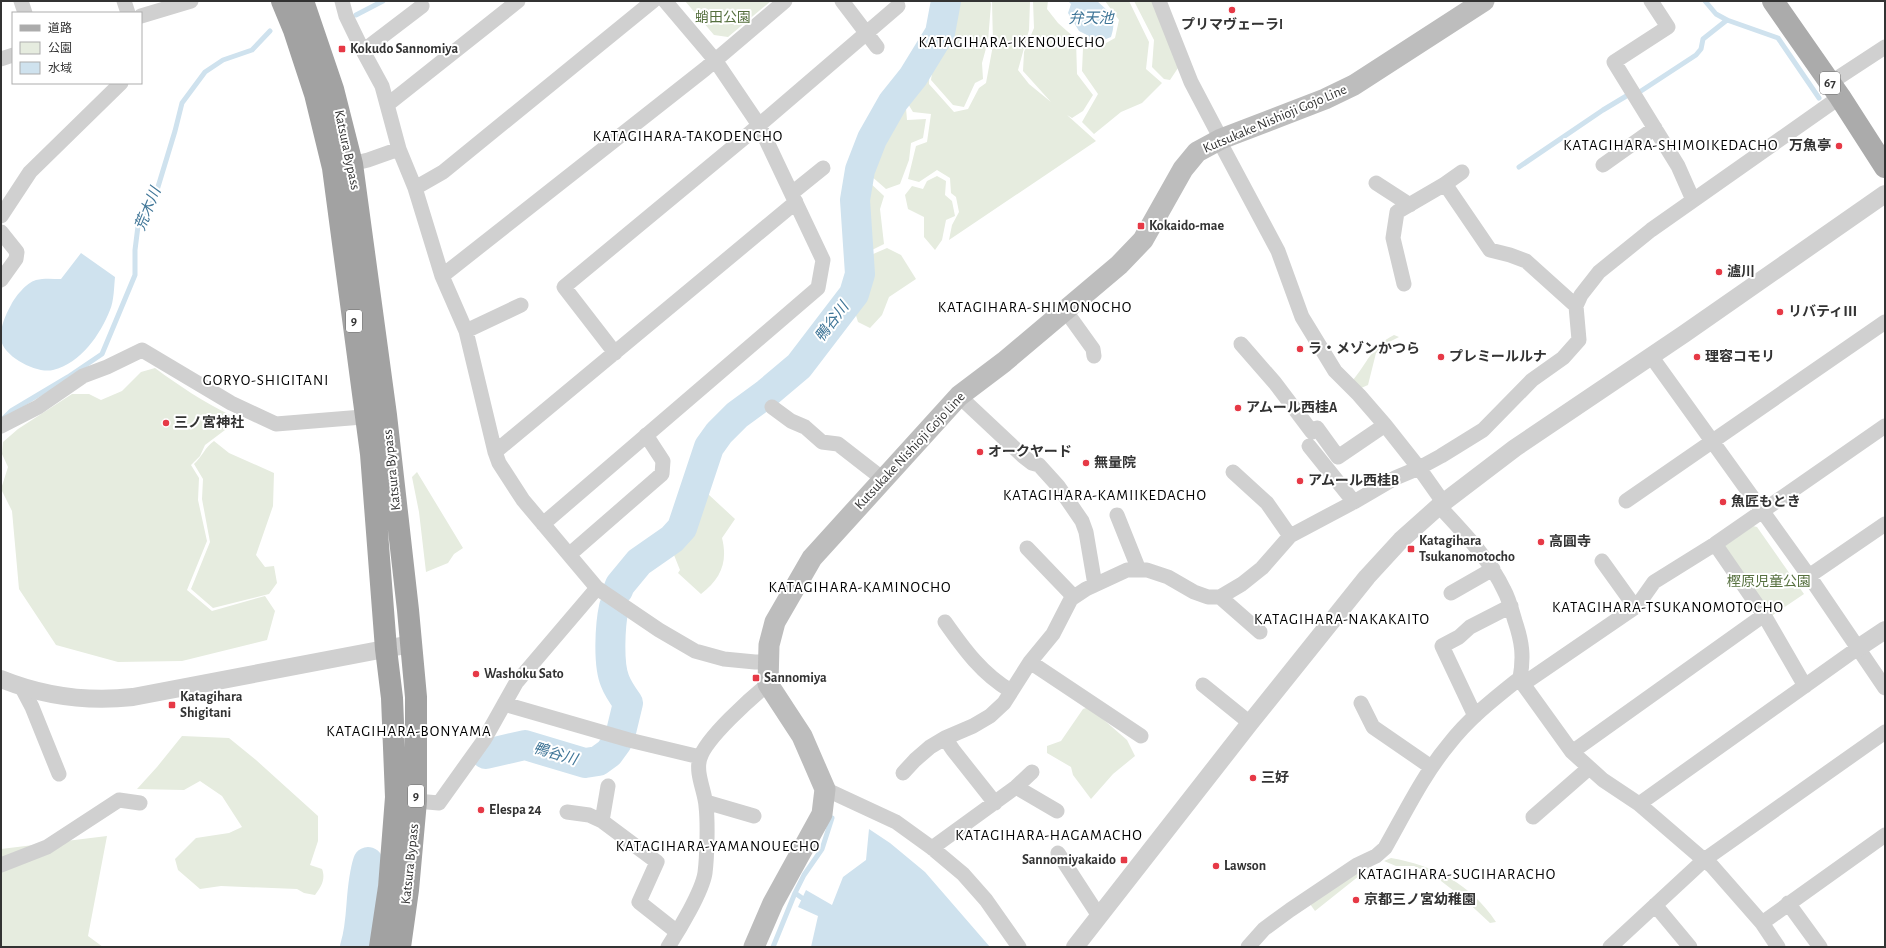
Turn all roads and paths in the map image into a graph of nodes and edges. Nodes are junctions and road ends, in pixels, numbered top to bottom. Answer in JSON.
{"nodes":[{"id":1,"x":20,"y":1,"type":"edge"},
{"id":2,"x":124,"y":1,"type":"edge"},
{"id":3,"x":192,"y":1,"type":"edge"},
{"id":4,"x":282,"y":1,"type":"edge"},
{"id":5,"x":303,"y":1,"type":"edge"},
{"id":6,"x":342,"y":1,"type":"edge"},
{"id":7,"x":518,"y":1,"type":"edge"},
{"id":8,"x":653,"y":1,"type":"edge"},
{"id":9,"x":665,"y":1,"type":"edge"},
{"id":10,"x":785,"y":1,"type":"edge"},
{"id":11,"x":842,"y":1,"type":"edge"},
{"id":12,"x":1159,"y":1,"type":"edge"},
{"id":13,"x":1484,"y":1,"type":"edge"},
{"id":14,"x":1651,"y":1,"type":"edge"},
{"id":15,"x":1773,"y":1,"type":"edge"},
{"id":16,"x":422,"y":6,"type":"dead end"},
{"id":17,"x":898,"y":6,"type":"dead end"},
{"id":18,"x":25,"y":12,"type":"edge"},
{"id":19,"x":128,"y":12,"type":"edge"},
{"id":20,"x":142,"y":16,"type":"edge"},
{"id":21,"x":866,"y":31,"type":"junction"},
{"id":22,"x":877,"y":47,"type":"dead end"},
{"id":23,"x":1885,"y":47,"type":"edge"},
{"id":24,"x":363,"y":52,"type":"junction"},
{"id":25,"x":12,"y":55,"type":"edge"},
{"id":26,"x":1,"y":59,"type":"edge"},
{"id":27,"x":715,"y":60,"type":"junction"},
{"id":28,"x":120,"y":84,"type":"edge"},
{"id":29,"x":1835,"y":90,"type":"junction"},
{"id":30,"x":387,"y":105,"type":"junction"},
{"id":31,"x":759,"y":125,"type":"junction"},
{"id":32,"x":1655,"y":128,"type":"junction"},
{"id":33,"x":1221,"y":139,"type":"junction"},
{"id":34,"x":399,"y":149,"type":"junction"},
{"id":35,"x":1603,"y":165,"type":"dead end"},
{"id":36,"x":342,"y":166,"type":"junction"},
{"id":37,"x":1885,"y":167,"type":"edge"},
{"id":38,"x":823,"y":168,"type":"dead end"},
{"id":39,"x":1462,"y":172,"type":"dead end"},
{"id":40,"x":1376,"y":183,"type":"dead end"},
{"id":41,"x":1444,"y":184,"type":"junction"},
{"id":42,"x":415,"y":188,"type":"junction"},
{"id":43,"x":1885,"y":194,"type":"edge"},
{"id":44,"x":794,"y":197,"type":"junction"},
{"id":45,"x":1693,"y":200,"type":"junction"},
{"id":46,"x":1410,"y":205,"type":"junction"},
{"id":47,"x":1,"y":216,"type":"edge"},
{"id":48,"x":1,"y":232,"type":"edge"},
{"id":49,"x":442,"y":276,"type":"junction"},
{"id":50,"x":1,"y":280,"type":"edge"},
{"id":51,"x":1404,"y":284,"type":"dead end"},
{"id":52,"x":521,"y":305,"type":"dead end"},
{"id":53,"x":1576,"y":306,"type":"junction"},
{"id":54,"x":1065,"y":310,"type":"junction"},
{"id":55,"x":1885,"y":322,"type":"edge"},
{"id":56,"x":466,"y":331,"type":"junction"},
{"id":57,"x":1241,"y":344,"type":"dead end"},
{"id":58,"x":615,"y":353,"type":"junction"},
{"id":59,"x":1094,"y":356,"type":"dead end"},
{"id":60,"x":1651,"y":356,"type":"junction"},
{"id":61,"x":959,"y":396,"type":"junction"},
{"id":62,"x":772,"y":407,"type":"dead end"},
{"id":63,"x":376,"y":416,"type":"junction"},
{"id":64,"x":1384,"y":425,"type":"junction"},
{"id":65,"x":1,"y":426,"type":"edge"},
{"id":66,"x":1885,"y":426,"type":"edge"},
{"id":67,"x":646,"y":435,"type":"junction"},
{"id":68,"x":1711,"y":441,"type":"junction"},
{"id":69,"x":1309,"y":446,"type":"dead end"},
{"id":70,"x":495,"y":452,"type":"junction"},
{"id":71,"x":1419,"y":468,"type":"junction"},
{"id":72,"x":1233,"y":472,"type":"dead end"},
{"id":73,"x":882,"y":479,"type":"junction"},
{"id":74,"x":1626,"y":501,"type":"dead end"},
{"id":75,"x":1354,"y":502,"type":"junction"},
{"id":76,"x":1441,"y":504,"type":"junction"},
{"id":77,"x":1762,"y":511,"type":"junction"},
{"id":78,"x":1116,"y":515,"type":"dead end"},
{"id":79,"x":543,"y":524,"type":"junction"},
{"id":80,"x":1885,"y":524,"type":"edge"},
{"id":81,"x":1290,"y":536,"type":"junction"},
{"id":82,"x":1715,"y":544,"type":"junction"},
{"id":83,"x":1027,"y":548,"type":"dead end"},
{"id":84,"x":570,"y":554,"type":"junction"},
{"id":85,"x":1602,"y":561,"type":"dead end"},
{"id":86,"x":1493,"y":569,"type":"junction"},
{"id":87,"x":1139,"y":570,"type":"junction"},
{"id":88,"x":1809,"y":576,"type":"junction"},
{"id":89,"x":1096,"y":585,"type":"junction"},
{"id":90,"x":597,"y":588,"type":"junction"},
{"id":91,"x":1452,"y":593,"type":"dead end"},
{"id":92,"x":1074,"y":597,"type":"junction"},
{"id":93,"x":1220,"y":597,"type":"junction"},
{"id":94,"x":1510,"y":606,"type":"junction"},
{"id":95,"x":1635,"y":607,"type":"junction"},
{"id":96,"x":1764,"y":615,"type":"junction"},
{"id":97,"x":945,"y":622,"type":"dead end"},
{"id":98,"x":1885,"y":630,"type":"edge"},
{"id":99,"x":1260,"y":632,"type":"dead end"},
{"id":100,"x":411,"y":644,"type":"junction"},
{"id":101,"x":1858,"y":648,"type":"junction"},
{"id":102,"x":386,"y":649,"type":"junction"},
{"id":103,"x":768,"y":662,"type":"junction"},
{"id":104,"x":1030,"y":662,"type":"junction"},
{"id":105,"x":1,"y":679,"type":"edge"},
{"id":106,"x":1521,"y":681,"type":"junction"},
{"id":107,"x":768,"y":684,"type":"junction"},
{"id":108,"x":1203,"y":685,"type":"dead end"},
{"id":109,"x":1805,"y":686,"type":"junction"},
{"id":110,"x":22,"y":688,"type":"junction"},
{"id":111,"x":1885,"y":688,"type":"edge"},
{"id":112,"x":1011,"y":692,"type":"junction"},
{"id":113,"x":504,"y":704,"type":"junction"},
{"id":114,"x":1368,"y":707,"type":"dead end"},
{"id":115,"x":1475,"y":716,"type":"junction"},
{"id":116,"x":1250,"y":723,"type":"junction"},
{"id":117,"x":1885,"y":732,"type":"edge"},
{"id":118,"x":1141,"y":736,"type":"dead end"},
{"id":119,"x":945,"y":738,"type":"junction"},
{"id":120,"x":1572,"y":752,"type":"junction"},
{"id":121,"x":700,"y":757,"type":"junction"},
{"id":122,"x":1431,"y":767,"type":"junction"},
{"id":123,"x":1589,"y":768,"type":"junction"},
{"id":124,"x":1032,"y":772,"type":"dead end"},
{"id":125,"x":903,"y":773,"type":"dead end"},
{"id":126,"x":59,"y":774,"type":"dead end"},
{"id":127,"x":608,"y":786,"type":"dead end"},
{"id":128,"x":1016,"y":787,"type":"junction"},
{"id":129,"x":825,"y":788,"type":"junction"},
{"id":130,"x":416,"y":801,"type":"junction"},
{"id":131,"x":706,"y":802,"type":"junction"},
{"id":132,"x":140,"y":803,"type":"dead end"},
{"id":133,"x":996,"y":803,"type":"junction"},
{"id":134,"x":1639,"y":804,"type":"junction"},
{"id":135,"x":1056,"y":811,"type":"dead end"},
{"id":136,"x":567,"y":812,"type":"dead end"},
{"id":137,"x":754,"y":816,"type":"dead end"},
{"id":138,"x":1533,"y":817,"type":"dead end"},
{"id":139,"x":602,"y":821,"type":"junction"},
{"id":140,"x":1885,"y":835,"type":"edge"},
{"id":141,"x":932,"y":848,"type":"junction"},
{"id":142,"x":1058,"y":853,"type":"dead end"},
{"id":143,"x":1704,"y":860,"type":"junction"},
{"id":144,"x":1,"y":865,"type":"edge"},
{"id":145,"x":1788,"y":903,"type":"junction"},
{"id":146,"x":1655,"y":905,"type":"junction"},
{"id":147,"x":1099,"y":916,"type":"junction"},
{"id":148,"x":1762,"y":923,"type":"junction"},
{"id":149,"x":677,"y":932,"type":"junction"},
{"id":150,"x":380,"y":947,"type":"edge"},
{"id":151,"x":400,"y":947,"type":"edge"},
{"id":152,"x":668,"y":947,"type":"edge"},
{"id":153,"x":754,"y":947,"type":"edge"},
{"id":154,"x":1019,"y":947,"type":"edge"},
{"id":155,"x":1075,"y":947,"type":"edge"},
{"id":156,"x":1248,"y":947,"type":"edge"},
{"id":157,"x":1610,"y":947,"type":"edge"},
{"id":158,"x":1690,"y":947,"type":"edge"},
{"id":159,"x":1778,"y":947,"type":"edge"},
{"id":160,"x":1820,"y":947,"type":"edge"}],
"edges":[{"from":1,"to":18,"type":"street"},
{"from":2,"to":19,"type":"street"},
{"from":3,"to":20,"type":"street"},
{"from":4,"to":36,"type":"highway","name":"Katsura Bypass","number":"9"},
{"from":5,"to":36,"type":"highway","name":"Katsura Bypass","number":"9"},
{"from":6,"to":24,"type":"street"},
{"from":7,"to":30,"type":"street"},
{"from":8,"to":42,"type":"street"},
{"from":9,"to":27,"type":"street"},
{"from":10,"to":27,"type":"street"},
{"from":11,"to":21,"type":"street"},
{"from":12,"to":33,"type":"street"},
{"from":13,"to":33,"type":"main road","name":"Kutsukake Nishioji Gojo Line"},
{"from":14,"to":32,"type":"street"},
{"from":15,"to":29,"type":"main road","number":"67"},
{"from":16,"to":24,"type":"street"},
{"from":17,"to":21,"type":"street"},
{"from":21,"to":22,"type":"street"},
{"from":21,"to":31,"type":"street"},
{"from":23,"to":29,"type":"street"},
{"from":24,"to":30,"type":"street"},
{"from":25,"to":26,"type":"street"},
{"from":27,"to":31,"type":"street"},
{"from":27,"to":49,"type":"street"},
{"from":28,"to":47,"type":"street"},
{"from":29,"to":37,"type":"main road","number":"67"},
{"from":29,"to":45,"type":"street"},
{"from":30,"to":34,"type":"street"},
{"from":31,"to":44,"type":"street"},
{"from":31,"to":58,"type":"street"},
{"from":32,"to":35,"type":"street"},
{"from":32,"to":45,"type":"street"},
{"from":33,"to":54,"type":"main road","name":"Kutsukake Nishioji Gojo Line"},
{"from":33,"to":64,"type":"street"},
{"from":34,"to":36,"type":"street"},
{"from":34,"to":42,"type":"street"},
{"from":36,"to":63,"type":"highway","name":"Katsura Bypass","number":"9"},
{"from":38,"to":44,"type":"street"},
{"from":39,"to":41,"type":"street"},
{"from":40,"to":46,"type":"street"},
{"from":41,"to":46,"type":"street"},
{"from":41,"to":53,"type":"street"},
{"from":42,"to":49,"type":"street"},
{"from":43,"to":60,"type":"street"},
{"from":44,"to":58,"type":"street"},
{"from":44,"to":67,"type":"street"},
{"from":45,"to":53,"type":"street"},
{"from":46,"to":51,"type":"street"},
{"from":48,"to":50,"type":"street"},
{"from":49,"to":56,"type":"street"},
{"from":52,"to":56,"type":"street"},
{"from":53,"to":71,"type":"street"},
{"from":54,"to":59,"type":"street"},
{"from":54,"to":61,"type":"main road","name":"Kutsukake Nishioji Gojo Line"},
{"from":55,"to":68,"type":"street"},
{"from":56,"to":70,"type":"street"},
{"from":57,"to":64,"type":"street"},
{"from":58,"to":70,"type":"street"},
{"from":60,"to":68,"type":"street"},
{"from":60,"to":76,"type":"street"},
{"from":61,"to":73,"type":"main road","name":"Kutsukake Nishioji Gojo Line"},
{"from":61,"to":89,"type":"street"},
{"from":62,"to":73,"type":"street"},
{"from":63,"to":65,"type":"street"},
{"from":63,"to":100,"type":"highway","name":"Katsura Bypass","number":"9"},
{"from":63,"to":102,"type":"highway","name":"Katsura Bypass","number":"9"},
{"from":64,"to":71,"type":"street"},
{"from":66,"to":77,"type":"street"},
{"from":67,"to":79,"type":"street"},
{"from":67,"to":84,"type":"street"},
{"from":68,"to":74,"type":"street"},
{"from":68,"to":77,"type":"street"},
{"from":69,"to":75,"type":"street"},
{"from":70,"to":79,"type":"street"},
{"from":71,"to":75,"type":"street"},
{"from":71,"to":76,"type":"street"},
{"from":72,"to":81,"type":"street"},
{"from":73,"to":103,"type":"main road","name":"Kutsukake Nishioji Gojo Line"},
{"from":75,"to":81,"type":"street"},
{"from":76,"to":86,"type":"street"},
{"from":76,"to":116,"type":"street"},
{"from":77,"to":82,"type":"street"},
{"from":77,"to":88,"type":"street"},
{"from":78,"to":87,"type":"street"},
{"from":79,"to":84,"type":"street"},
{"from":80,"to":88,"type":"street"},
{"from":81,"to":93,"type":"street"},
{"from":82,"to":95,"type":"street"},
{"from":82,"to":96,"type":"street"},
{"from":83,"to":92,"type":"street"},
{"from":84,"to":90,"type":"street"},
{"from":85,"to":95,"type":"street"},
{"from":86,"to":91,"type":"street"},
{"from":86,"to":94,"type":"street"},
{"from":87,"to":89,"type":"street"},
{"from":87,"to":93,"type":"street"},
{"from":88,"to":101,"type":"street"},
{"from":89,"to":92,"type":"street"},
{"from":90,"to":103,"type":"street"},
{"from":90,"to":113,"type":"street"},
{"from":92,"to":104,"type":"street"},
{"from":93,"to":99,"type":"street"},
{"from":94,"to":106,"type":"street"},
{"from":94,"to":115,"type":"street"},
{"from":95,"to":106,"type":"street"},
{"from":96,"to":109,"type":"street"},
{"from":96,"to":120,"type":"street"},
{"from":97,"to":112,"type":"street"},
{"from":98,"to":101,"type":"street"},
{"from":100,"to":102,"type":"street"},
{"from":100,"to":130,"type":"highway","name":"Katsura Bypass","number":"9"},
{"from":101,"to":109,"type":"street"},
{"from":101,"to":111,"type":"street"},
{"from":102,"to":110,"type":"street"},
{"from":102,"to":150,"type":"highway","name":"Katsura Bypass","number":"9"},
{"from":103,"to":107,"type":"main road","name":"Kutsukake Nishioji Gojo Line"},
{"from":104,"to":112,"type":"street"},
{"from":104,"to":118,"type":"street"},
{"from":105,"to":110,"type":"street"},
{"from":106,"to":115,"type":"street"},
{"from":106,"to":120,"type":"street"},
{"from":107,"to":121,"type":"street"},
{"from":107,"to":129,"type":"main road"},
{"from":108,"to":116,"type":"street"},
{"from":109,"to":134,"type":"street"},
{"from":110,"to":126,"type":"street"},
{"from":112,"to":119,"type":"street"},
{"from":113,"to":121,"type":"street"},
{"from":113,"to":130,"type":"street"},
{"from":114,"to":122,"type":"street"},
{"from":115,"to":122,"type":"street"},
{"from":116,"to":147,"type":"street"},
{"from":117,"to":143,"type":"street"},
{"from":119,"to":125,"type":"street"},
{"from":119,"to":133,"type":"street"},
{"from":120,"to":123,"type":"street"},
{"from":121,"to":131,"type":"street"},
{"from":122,"to":156,"type":"street"},
{"from":123,"to":134,"type":"street"},
{"from":123,"to":138,"type":"street"},
{"from":124,"to":128,"type":"street"},
{"from":127,"to":139,"type":"street"},
{"from":128,"to":133,"type":"street"},
{"from":128,"to":135,"type":"street"},
{"from":129,"to":141,"type":"street"},
{"from":129,"to":153,"type":"main road"},
{"from":130,"to":151,"type":"highway","name":"Katsura Bypass","number":"9"},
{"from":131,"to":137,"type":"street"},
{"from":131,"to":149,"type":"street"},
{"from":132,"to":144,"type":"street"},
{"from":133,"to":141,"type":"street"},
{"from":134,"to":143,"type":"street"},
{"from":136,"to":139,"type":"street"},
{"from":139,"to":149,"type":"street"},
{"from":140,"to":145,"type":"street"},
{"from":141,"to":154,"type":"street"},
{"from":142,"to":147,"type":"street"},
{"from":143,"to":146,"type":"street"},
{"from":143,"to":148,"type":"street"},
{"from":145,"to":148,"type":"street"},
{"from":145,"to":160,"type":"street"},
{"from":146,"to":157,"type":"street"},
{"from":146,"to":158,"type":"street"},
{"from":147,"to":155,"type":"street"},
{"from":148,"to":159,"type":"street"},
{"from":149,"to":152,"type":"street"}]}
